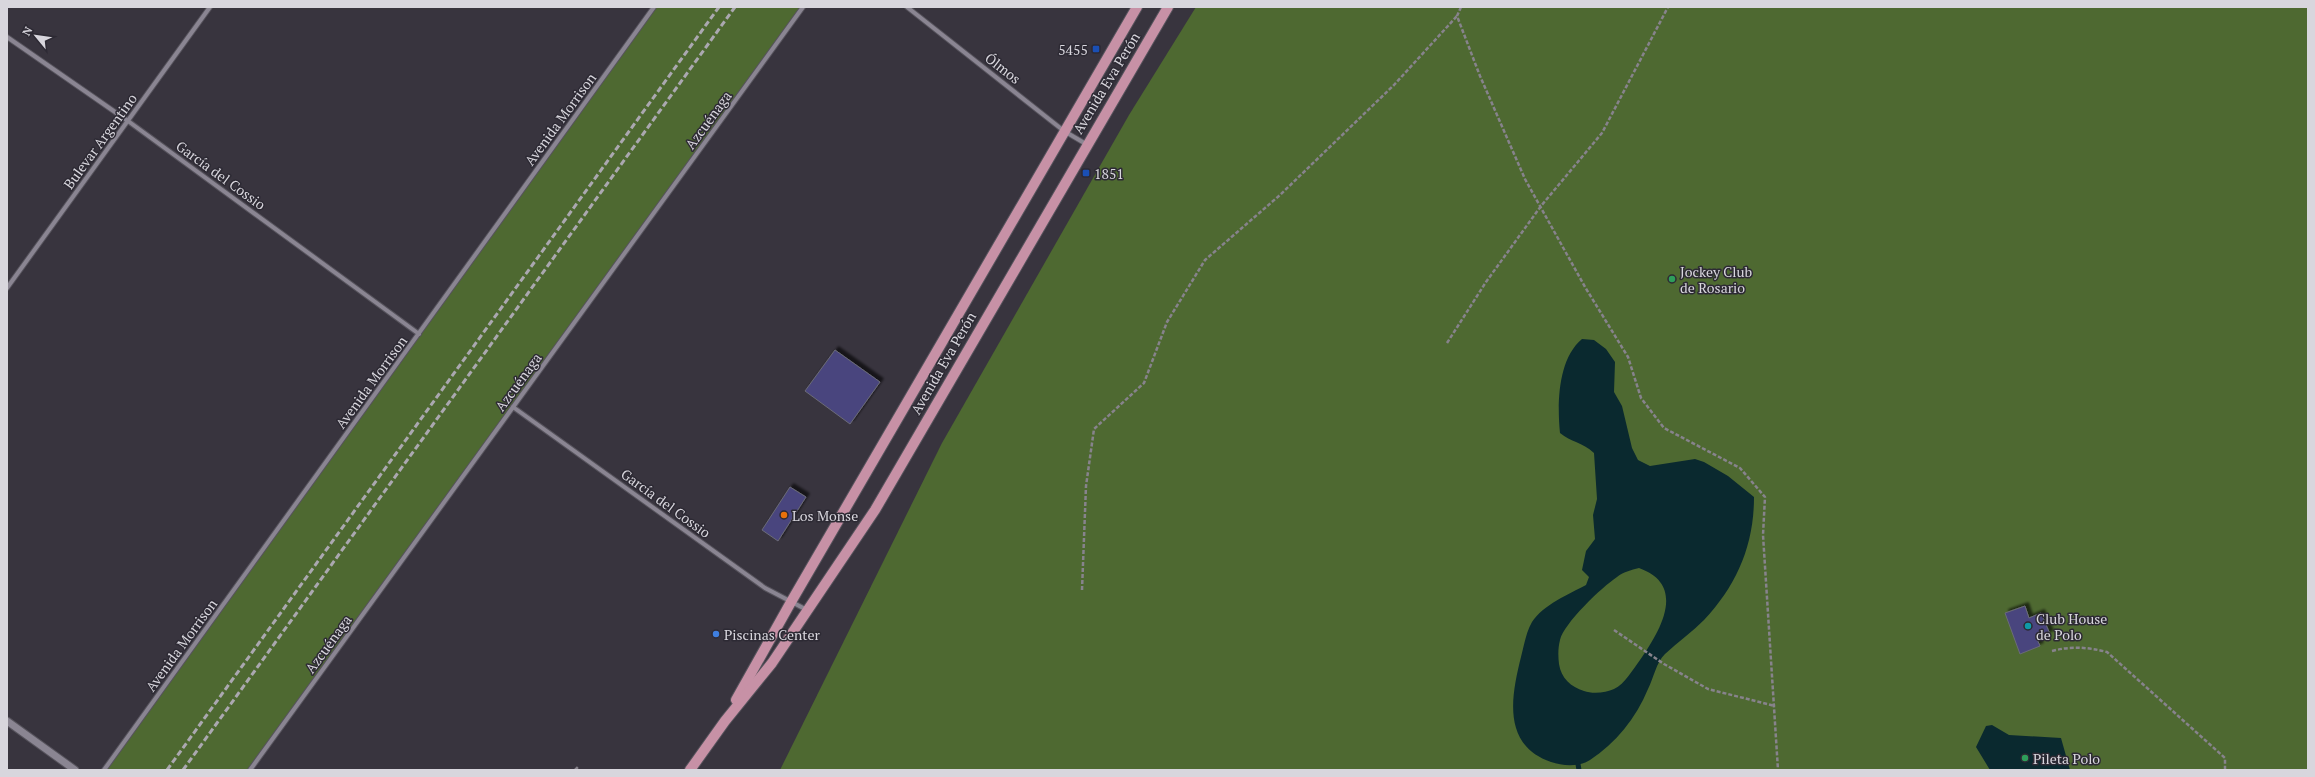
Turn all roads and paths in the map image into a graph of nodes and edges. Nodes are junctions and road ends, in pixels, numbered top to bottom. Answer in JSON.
{"nodes":[{"id":1,"x":210,"y":7,"type":"edge"},
{"id":2,"x":654,"y":7,"type":"edge"},
{"id":3,"x":803,"y":7,"type":"edge"},
{"id":4,"x":907,"y":7,"type":"edge"},
{"id":5,"x":1137,"y":7,"type":"edge"},
{"id":6,"x":1168,"y":7,"type":"edge"},
{"id":7,"x":1461,"y":7,"type":"edge"},
{"id":8,"x":1668,"y":7,"type":"edge"},
{"id":9,"x":1457,"y":16,"type":"junction"},
{"id":10,"x":7,"y":37,"type":"edge"},
{"id":11,"x":128,"y":121,"type":"junction"},
{"id":12,"x":1064,"y":131,"type":"junction"},
{"id":13,"x":1086,"y":144,"type":"junction"},
{"id":14,"x":1541,"y":206,"type":"junction"},
{"id":15,"x":7,"y":288,"type":"edge"},
{"id":16,"x":419,"y":334,"type":"junction"},
{"id":17,"x":1447,"y":343,"type":"dead end"},
{"id":18,"x":514,"y":406,"type":"junction"},
{"id":19,"x":1082,"y":590,"type":"dead end"},
{"id":20,"x":791,"y":602,"type":"junction"},
{"id":21,"x":808,"y":611,"type":"junction"},
{"id":22,"x":1614,"y":630,"type":"dead end"},
{"id":23,"x":2052,"y":651,"type":"dead end"},
{"id":24,"x":1775,"y":706,"type":"junction"},
{"id":25,"x":7,"y":721,"type":"edge"},
{"id":26,"x":725,"y":721,"type":"junction"},
{"id":27,"x":578,"y":767,"type":"dead end"},
{"id":28,"x":75,"y":770,"type":"edge"},
{"id":29,"x":104,"y":770,"type":"edge"},
{"id":30,"x":250,"y":770,"type":"edge"},
{"id":31,"x":576,"y":770,"type":"edge"},
{"id":32,"x":690,"y":770,"type":"edge"},
{"id":33,"x":1778,"y":770,"type":"edge"},
{"id":34,"x":2225,"y":770,"type":"edge"}],
"edges":[{"from":1,"to":11,"type":"street","name":"Bulevar Argentino"},
{"from":2,"to":16,"type":"street","name":"Avenida Morrison"},
{"from":3,"to":18,"type":"street","name":"Azcuénaga"},
{"from":4,"to":12,"type":"street","name":"Ólmos"},
{"from":5,"to":12,"type":"main road","name":"Avenida Eva Perón"},
{"from":6,"to":13,"type":"main road","name":"Avenida Eva Perón"},
{"from":7,"to":9,"type":"path"},
{"from":8,"to":14,"type":"path"},
{"from":9,"to":14,"type":"path"},
{"from":9,"to":19,"type":"path"},
{"from":10,"to":11,"type":"street","name":"García del Cossio"},
{"from":11,"to":15,"type":"street","name":"Bulevar Argentino"},
{"from":11,"to":16,"type":"street","name":"García del Cossio"},
{"from":12,"to":13,"type":"street","name":"Ólmos"},
{"from":12,"to":20,"type":"main road","name":"Avenida Eva Perón"},
{"from":13,"to":21,"type":"main road","name":"Avenida Eva Perón"},
{"from":14,"to":17,"type":"path"},
{"from":14,"to":24,"type":"path"},
{"from":16,"to":29,"type":"street","name":"Avenida Morrison"},
{"from":18,"to":20,"type":"street","name":"García del Cossio"},
{"from":18,"to":30,"type":"street","name":"Azcuénaga"},
{"from":20,"to":21,"type":"street","name":"García del Cossio"},
{"from":20,"to":26,"type":"main road","name":"Avenida Eva Perón"},
{"from":21,"to":26,"type":"main road","name":"Avenida Eva Perón"},
{"from":22,"to":24,"type":"path"},
{"from":23,"to":34,"type":"path"},
{"from":24,"to":33,"type":"path"},
{"from":25,"to":28,"type":"street"},
{"from":26,"to":32,"type":"main road","name":"Avenida Eva Perón"},
{"from":27,"to":31,"type":"path"}]}
